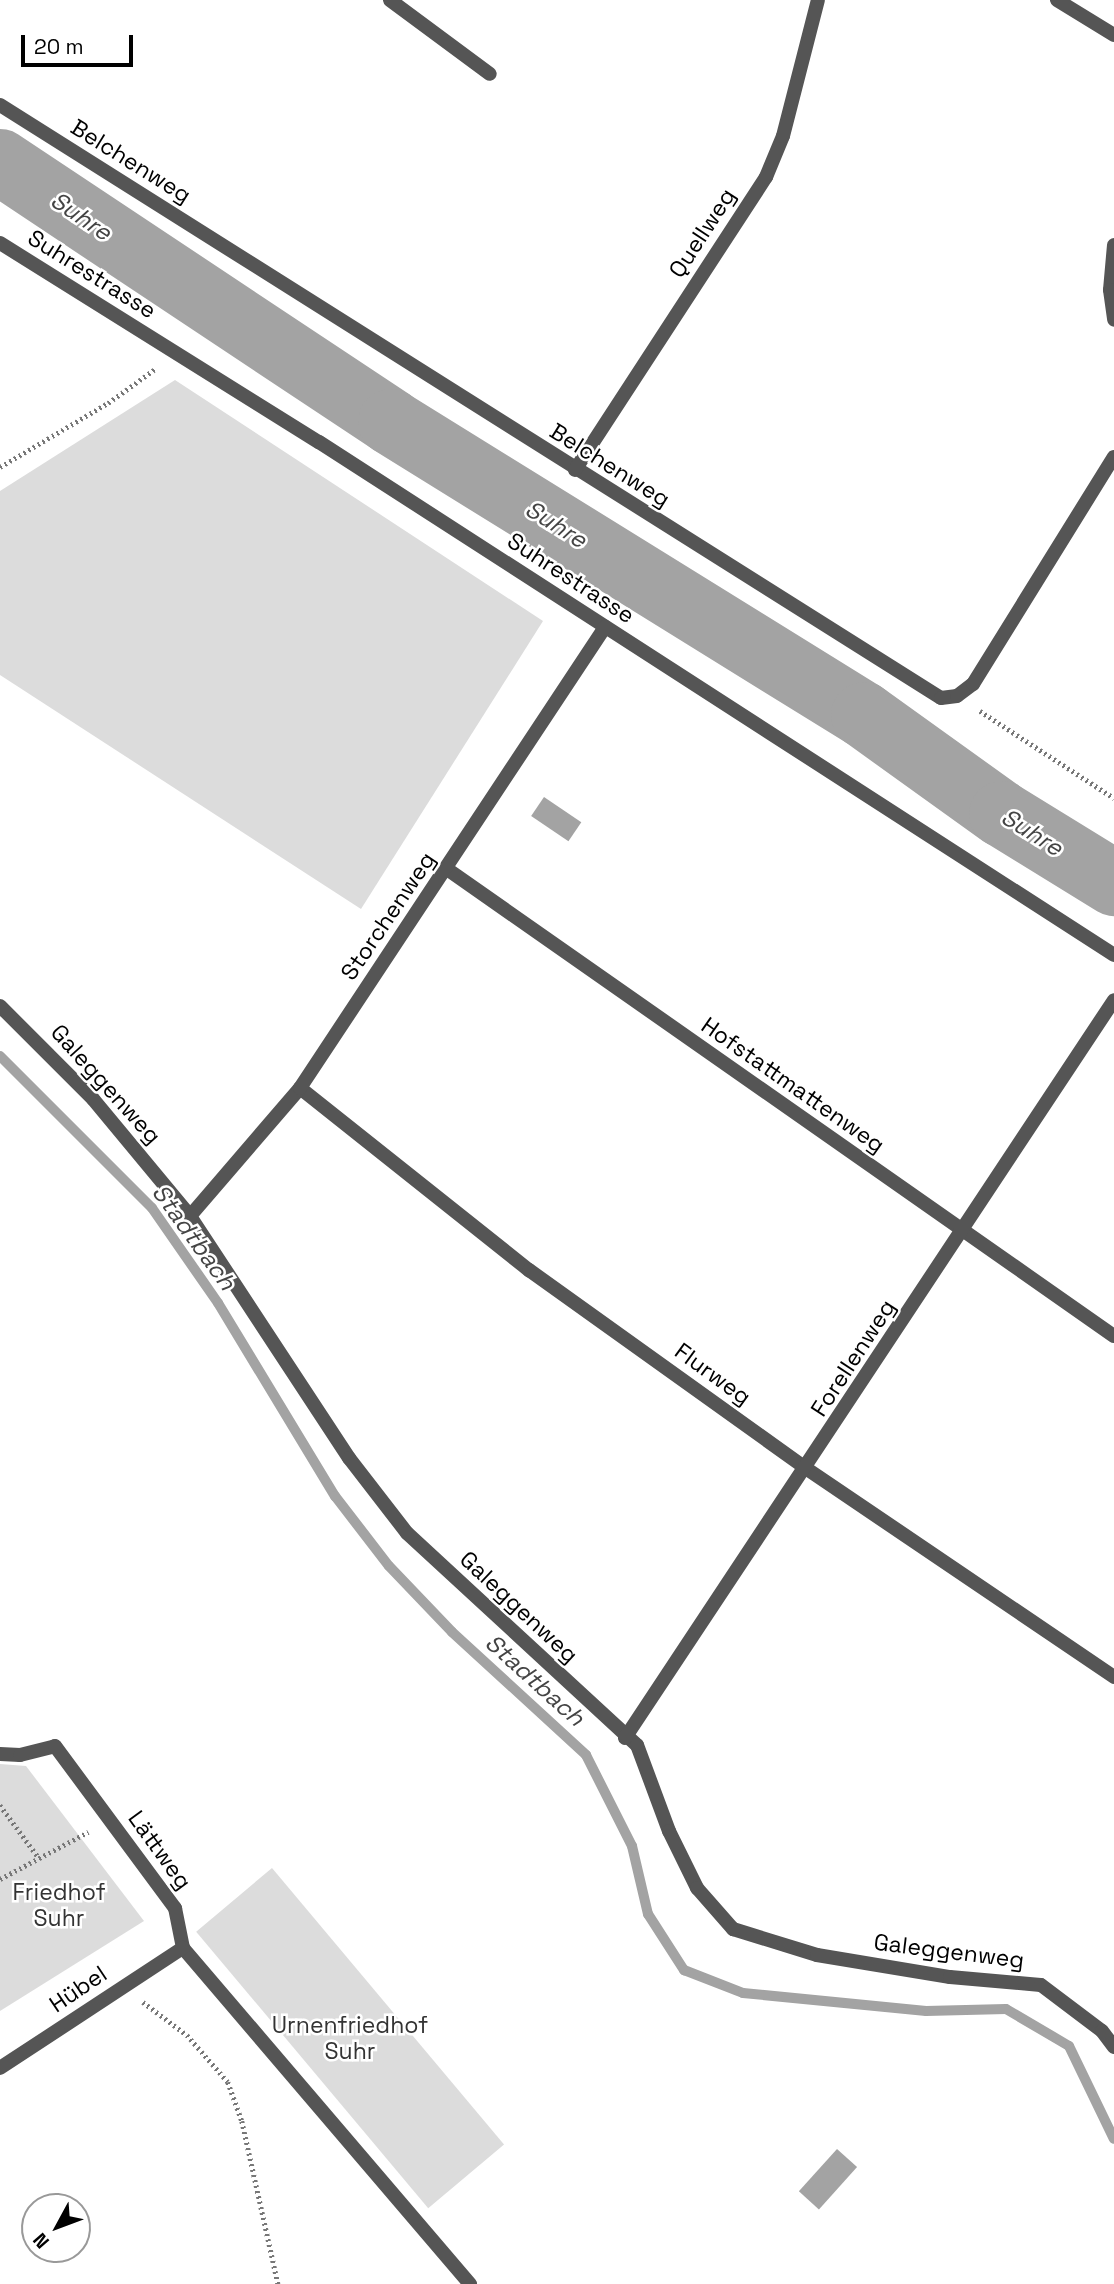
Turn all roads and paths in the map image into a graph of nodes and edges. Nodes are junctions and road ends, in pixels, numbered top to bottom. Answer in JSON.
{"nodes":[{"id":1,"x":390,"y":0,"type":"edge"},
{"id":2,"x":818,"y":0,"type":"edge"},
{"id":3,"x":1057,"y":0,"type":"edge"},
{"id":4,"x":1114,"y":35,"type":"edge"},
{"id":5,"x":490,"y":74,"type":"dead end"},
{"id":6,"x":0,"y":105,"type":"edge"},
{"id":7,"x":0,"y":243,"type":"edge"},
{"id":8,"x":1114,"y":245,"type":"edge"},
{"id":9,"x":1114,"y":320,"type":"edge"},
{"id":10,"x":175,"y":354,"type":"junction"},
{"id":11,"x":1114,"y":457,"type":"edge"},
{"id":12,"x":0,"y":467,"type":"edge"},
{"id":13,"x":575,"y":470,"type":"junction"},
{"id":14,"x":606,"y":627,"type":"junction"},
{"id":15,"x":957,"y":696,"type":"junction"},
{"id":16,"x":1114,"y":798,"type":"edge"},
{"id":17,"x":447,"y":869,"type":"junction"},
{"id":18,"x":1114,"y":955,"type":"edge"},
{"id":19,"x":1114,"y":1000,"type":"edge"},
{"id":20,"x":0,"y":1006,"type":"edge"},
{"id":21,"x":300,"y":1088,"type":"junction"},
{"id":22,"x":190,"y":1216,"type":"junction"},
{"id":23,"x":962,"y":1232,"type":"junction"},
{"id":24,"x":1114,"y":1336,"type":"edge"},
{"id":25,"x":807,"y":1469,"type":"junction"},
{"id":26,"x":1114,"y":1677,"type":"edge"},
{"id":27,"x":625,"y":1738,"type":"junction"},
{"id":28,"x":0,"y":1754,"type":"edge"},
{"id":29,"x":0,"y":1805,"type":"edge"},
{"id":30,"x":110,"y":1820,"type":"junction"},
{"id":31,"x":39,"y":1858,"type":"junction"},
{"id":32,"x":0,"y":1879,"type":"edge"},
{"id":33,"x":183,"y":1948,"type":"junction"},
{"id":34,"x":125,"y":1985,"type":"junction"},
{"id":35,"x":1114,"y":2047,"type":"edge"},
{"id":36,"x":0,"y":2068,"type":"edge"},
{"id":37,"x":278,"y":2284,"type":"edge"},
{"id":38,"x":470,"y":2284,"type":"edge"}],
"edges":[{"from":1,"to":5,"type":"street"},
{"from":2,"to":13,"type":"street","name":"Quellweg"},
{"from":3,"to":4,"type":"street"},
{"from":6,"to":13,"type":"street","name":"Belchenweg"},
{"from":7,"to":10,"type":"street","name":"Suhrestrasse"},
{"from":8,"to":9,"type":"street"},
{"from":10,"to":12,"type":"path"},
{"from":10,"to":14,"type":"street","name":"Suhrestrasse"},
{"from":11,"to":15,"type":"street"},
{"from":13,"to":15,"type":"street","name":"Belchenweg"},
{"from":14,"to":17,"type":"street","name":"Storchenweg"},
{"from":14,"to":18,"type":"street","name":"Suhrestrasse"},
{"from":15,"to":16,"type":"path"},
{"from":17,"to":21,"type":"street","name":"Storchenweg"},
{"from":17,"to":23,"type":"street","name":"Hofstattmattenweg"},
{"from":19,"to":23,"type":"street","name":"Forellenweg"},
{"from":20,"to":22,"type":"street","name":"Galeggenweg"},
{"from":21,"to":22,"type":"street","name":"Storchenweg"},
{"from":21,"to":25,"type":"street","name":"Flurweg"},
{"from":22,"to":27,"type":"street","name":"Galeggenweg"},
{"from":23,"to":24,"type":"street","name":"Hofstattmattenweg"},
{"from":23,"to":25,"type":"street","name":"Forellenweg"},
{"from":25,"to":26,"type":"street","name":"Flurweg"},
{"from":25,"to":27,"type":"street","name":"Forellenweg"},
{"from":27,"to":35,"type":"street","name":"Galeggenweg"},
{"from":28,"to":30,"type":"street","name":"Lättweg"},
{"from":29,"to":31,"type":"path"},
{"from":30,"to":31,"type":"path"},
{"from":30,"to":33,"type":"street","name":"Lättweg"},
{"from":31,"to":32,"type":"path"},
{"from":33,"to":34,"type":"street","name":"Hübel"},
{"from":33,"to":38,"type":"street","name":"Lättweg"},
{"from":34,"to":36,"type":"street","name":"Hübel"},
{"from":34,"to":37,"type":"path"}]}
